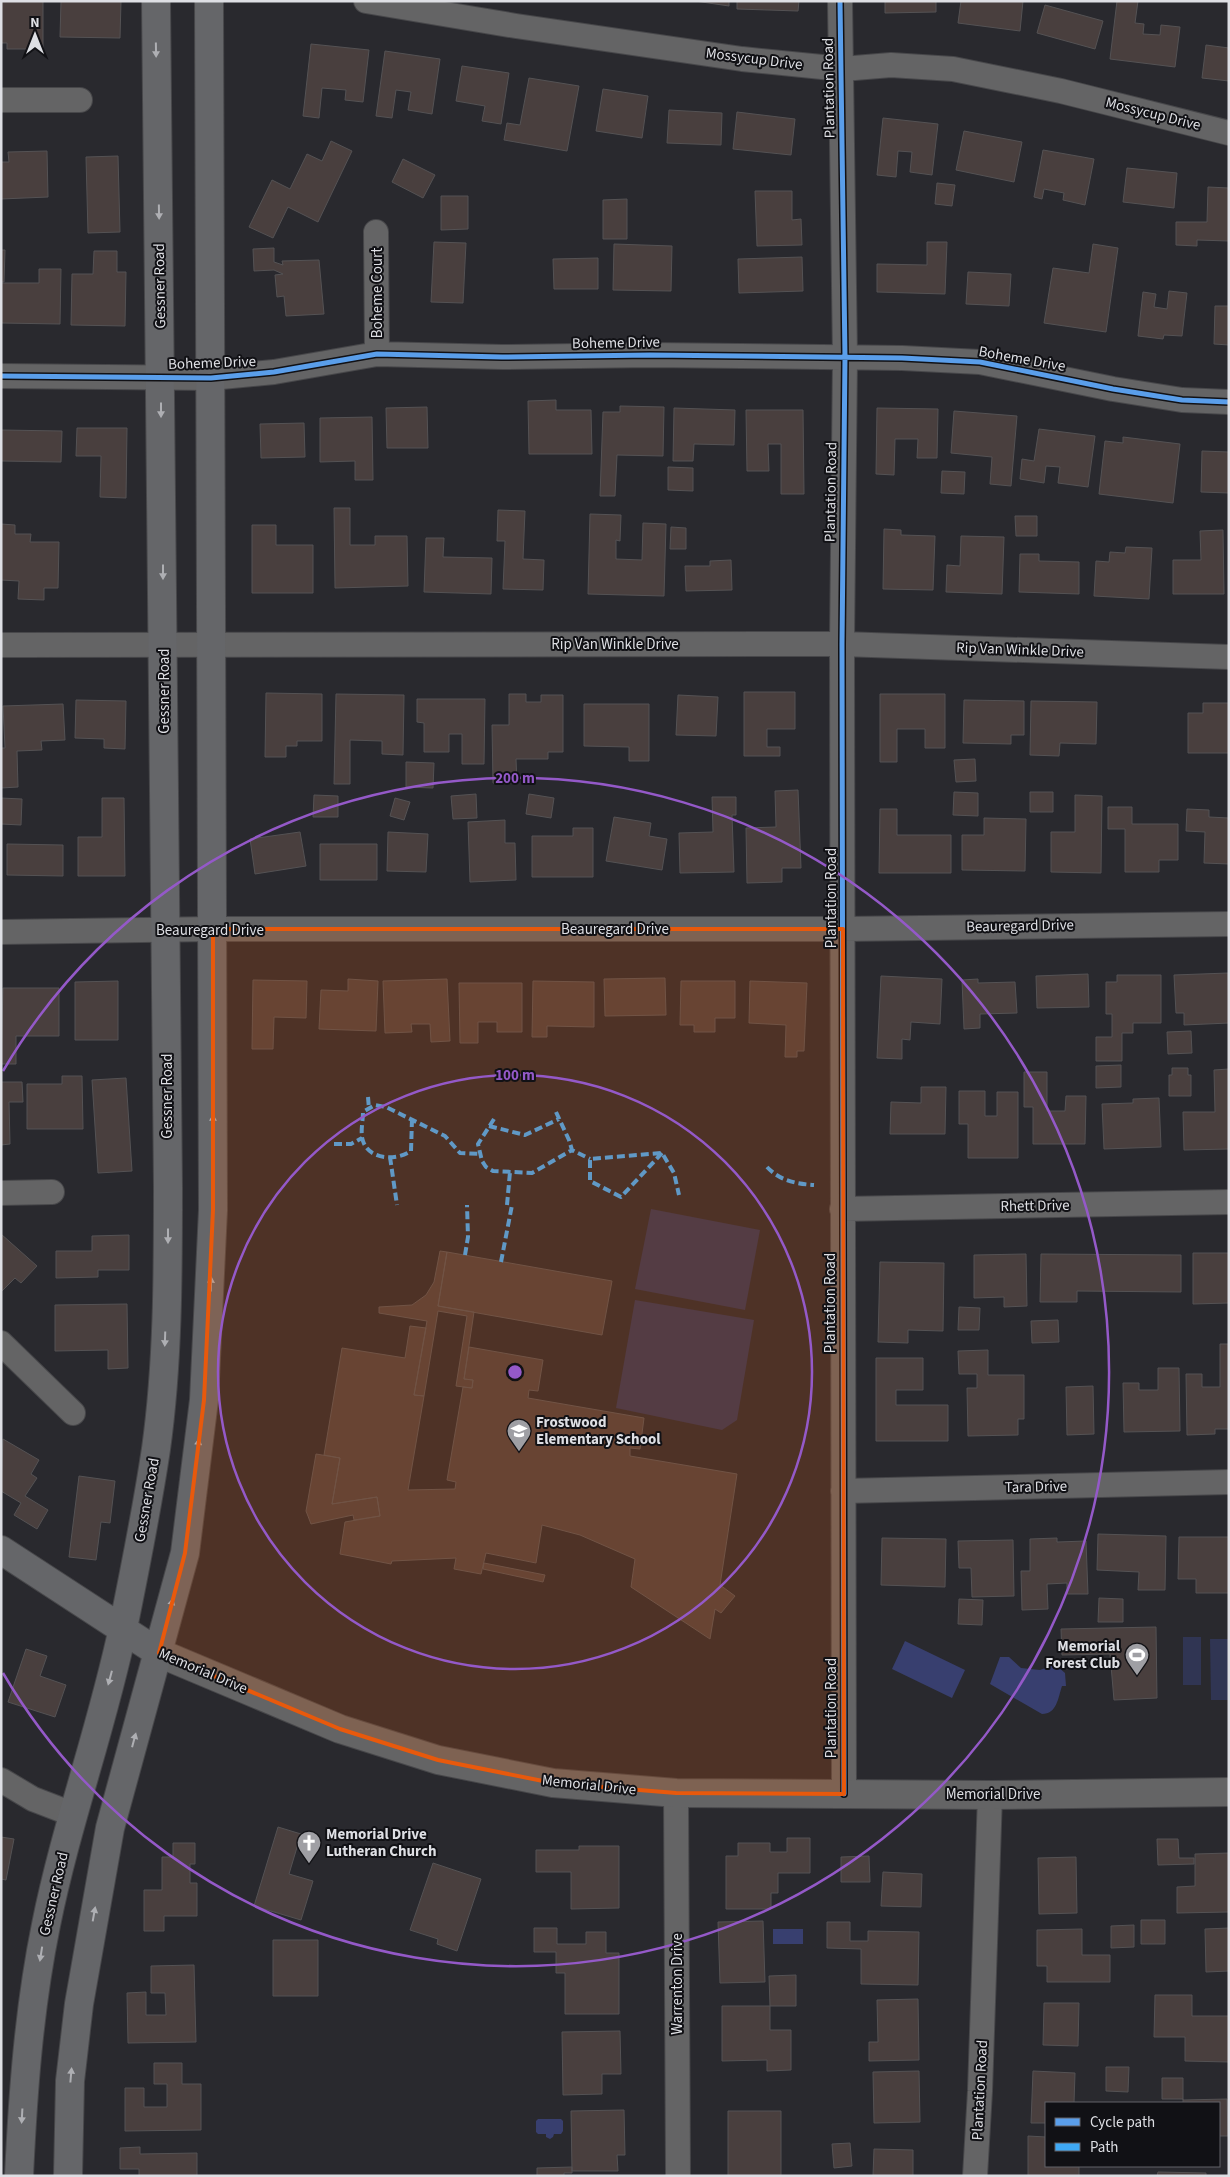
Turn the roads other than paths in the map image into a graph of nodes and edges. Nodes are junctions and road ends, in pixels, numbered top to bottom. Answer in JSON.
{"nodes":[{"id":1,"x":156,"y":1,"type":"edge"},
{"id":2,"x":209,"y":1,"type":"edge"},
{"id":3,"x":366,"y":1,"type":"edge"},
{"id":4,"x":840,"y":1,"type":"edge"},
{"id":5,"x":842,"y":69,"type":"junction"},
{"id":6,"x":1,"y":100,"type":"edge"},
{"id":7,"x":80,"y":100,"type":"dead end"},
{"id":8,"x":1229,"y":133,"type":"edge"},
{"id":9,"x":376,"y":232,"type":"dead end"},
{"id":10,"x":377,"y":354,"type":"junction"},
{"id":11,"x":845,"y":356,"type":"junction"},
{"id":12,"x":1,"y":376,"type":"edge"},
{"id":13,"x":161,"y":377,"type":"junction"},
{"id":14,"x":211,"y":378,"type":"junction"},
{"id":15,"x":1229,"y":402,"type":"edge"},
{"id":16,"x":163,"y":644,"type":"junction"},
{"id":17,"x":210,"y":644,"type":"junction"},
{"id":18,"x":842,"y":644,"type":"junction"},
{"id":19,"x":1,"y":645,"type":"edge"},
{"id":20,"x":1229,"y":657,"type":"edge"},
{"id":21,"x":1229,"y":924,"type":"edge"},
{"id":22,"x":213,"y":929,"type":"junction"},
{"id":23,"x":843,"y":929,"type":"junction"},
{"id":24,"x":166,"y":930,"type":"junction"},
{"id":25,"x":1,"y":932,"type":"edge"},
{"id":26,"x":52,"y":1192,"type":"dead end"},
{"id":27,"x":1,"y":1193,"type":"edge"},
{"id":28,"x":1229,"y":1202,"type":"edge"},
{"id":29,"x":842,"y":1209,"type":"junction"},
{"id":30,"x":1,"y":1343,"type":"edge"},
{"id":31,"x":73,"y":1414,"type":"dead end"},
{"id":32,"x":1229,"y":1482,"type":"edge"},
{"id":33,"x":843,"y":1491,"type":"junction"},
{"id":34,"x":1,"y":1550,"type":"edge"},
{"id":35,"x":122,"y":1631,"type":"junction"},
{"id":36,"x":159,"y":1653,"type":"junction"},
{"id":37,"x":1,"y":1780,"type":"edge"},
{"id":38,"x":1229,"y":1792,"type":"edge"},
{"id":39,"x":676,"y":1793,"type":"junction"},
{"id":40,"x":844,"y":1794,"type":"junction"},
{"id":41,"x":990,"y":1795,"type":"junction"},
{"id":42,"x":72,"y":1814,"type":"junction"},
{"id":43,"x":19,"y":2176,"type":"edge"},
{"id":44,"x":68,"y":2176,"type":"edge"},
{"id":45,"x":678,"y":2176,"type":"edge"},
{"id":46,"x":975,"y":2176,"type":"edge"}],
"edges":[{"from":1,"to":13,"type":"main road","name":"Gessner Road","one_way":true},
{"from":2,"to":14,"type":"main road"},
{"from":3,"to":5,"type":"street","name":"Mossycup Drive"},
{"from":4,"to":5,"type":"street","name":"Plantation Road"},
{"from":5,"to":8,"type":"street","name":"Mossycup Drive"},
{"from":5,"to":11,"type":"street","name":"Plantation Road"},
{"from":6,"to":7,"type":"street"},
{"from":9,"to":10,"type":"street","name":"Boheme Court"},
{"from":10,"to":11,"type":"street","name":"Boheme Drive"},
{"from":10,"to":14,"type":"street","name":"Boheme Drive"},
{"from":11,"to":15,"type":"street","name":"Boheme Drive"},
{"from":11,"to":18,"type":"street","name":"Plantation Road"},
{"from":12,"to":13,"type":"street","name":"Boheme Drive"},
{"from":13,"to":14,"type":"street","name":"Boheme Drive"},
{"from":13,"to":16,"type":"main road","name":"Gessner Road","one_way":true},
{"from":14,"to":17,"type":"main road"},
{"from":16,"to":17,"type":"street","name":"Rip Van Winkle Drive"},
{"from":16,"to":19,"type":"street","name":"Rip Van Winkle Drive"},
{"from":16,"to":24,"type":"main road","name":"Gessner Road"},
{"from":17,"to":18,"type":"street","name":"Rip Van Winkle Drive"},
{"from":17,"to":22,"type":"main road"},
{"from":18,"to":20,"type":"street","name":"Rip Van Winkle Drive"},
{"from":18,"to":23,"type":"street","name":"Plantation Road"},
{"from":21,"to":23,"type":"street","name":"Beauregard Drive"},
{"from":22,"to":23,"type":"street","name":"Beauregard Drive"},
{"from":22,"to":24,"type":"street","name":"Beauregard Drive"},
{"from":36,"to":22,"type":"main road","one_way":true},
{"from":23,"to":29,"type":"street","name":"Plantation Road"},
{"from":24,"to":25,"type":"street","name":"Beauregard Drive"},
{"from":24,"to":35,"type":"main road","name":"Gessner Road","one_way":true},
{"from":26,"to":27,"type":"street"},
{"from":28,"to":29,"type":"street","name":"Rhett Drive"},
{"from":29,"to":33,"type":"street","name":"Plantation Road"},
{"from":30,"to":31,"type":"street"},
{"from":32,"to":33,"type":"street","name":"Tara Drive"},
{"from":33,"to":40,"type":"street","name":"Plantation Road"},
{"from":34,"to":35,"type":"main road","name":"Memorial Drive"},
{"from":35,"to":36,"type":"main road","name":"Memorial Drive"},
{"from":35,"to":42,"type":"main road","name":"Gessner Road","one_way":true},
{"from":36,"to":39,"type":"street","name":"Memorial Drive"},
{"from":44,"to":36,"type":"main road","one_way":true},
{"from":37,"to":42,"type":"street"},
{"from":38,"to":41,"type":"street","name":"Memorial Drive"},
{"from":39,"to":40,"type":"street","name":"Memorial Drive"},
{"from":39,"to":45,"type":"street","name":"Warrenton Drive"},
{"from":40,"to":41,"type":"street","name":"Memorial Drive"},
{"from":41,"to":46,"type":"street","name":"Plantation Road"},
{"from":42,"to":43,"type":"main road","name":"Gessner Road","one_way":true}]}
